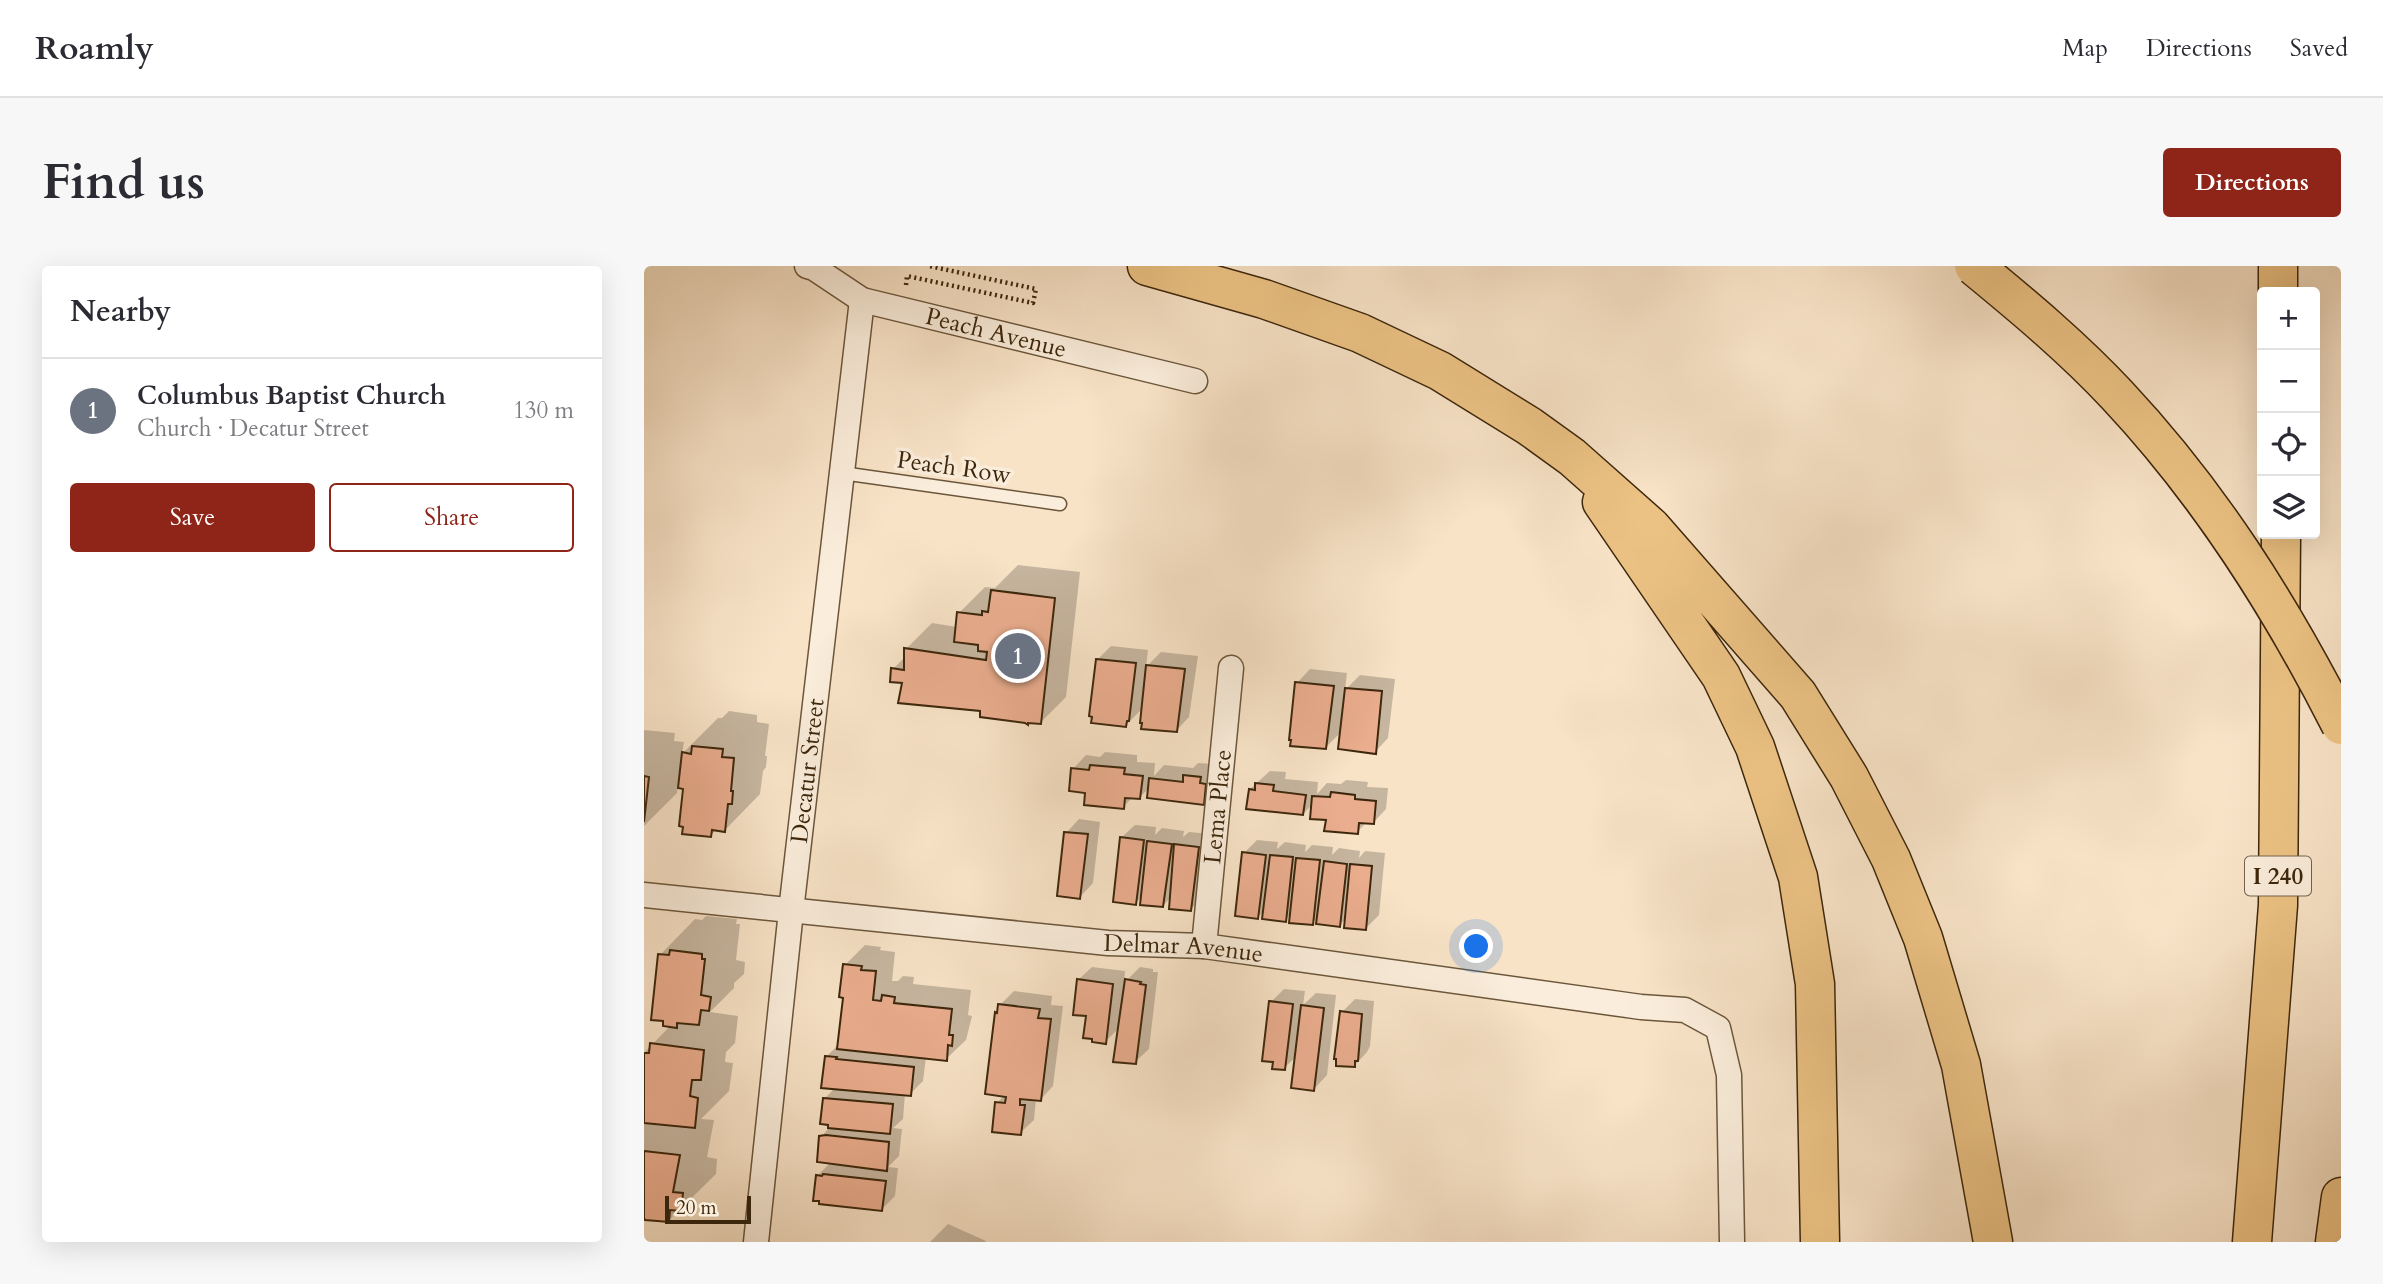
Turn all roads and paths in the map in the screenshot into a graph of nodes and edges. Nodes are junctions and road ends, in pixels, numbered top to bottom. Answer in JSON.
{"nodes":[{"id":1,"x":807,"y":266,"type":"edge"},
{"id":2,"x":929,"y":266,"type":"edge"},
{"id":3,"x":1147,"y":266,"type":"edge"},
{"id":4,"x":1974,"y":266,"type":"edge"},
{"id":5,"x":2278,"y":266,"type":"edge"},
{"id":6,"x":2278,"y":287,"type":"edge"},
{"id":7,"x":862,"y":300,"type":"junction"},
{"id":8,"x":902,"y":310,"type":"junction"},
{"id":9,"x":1195,"y":380,"type":"dead end"},
{"id":10,"x":1572,"y":457,"type":"junction"},
{"id":11,"x":842,"y":472,"type":"junction"},
{"id":12,"x":1060,"y":504,"type":"dead end"},
{"id":13,"x":2281,"y":539,"type":"edge"},
{"id":14,"x":1231,"y":668,"type":"dead end"},
{"id":15,"x":2341,"y":725,"type":"edge"},
{"id":16,"x":644,"y":895,"type":"edge"},
{"id":17,"x":791,"y":911,"type":"junction"},
{"id":18,"x":1204,"y":946,"type":"junction"},
{"id":19,"x":2341,"y":1197,"type":"edge"},
{"id":20,"x":2250,"y":1234,"type":"edge"},
{"id":21,"x":756,"y":1242,"type":"edge"},
{"id":22,"x":1732,"y":1242,"type":"edge"},
{"id":23,"x":1820,"y":1242,"type":"edge"},
{"id":24,"x":1993,"y":1242,"type":"edge"},
{"id":25,"x":2335,"y":1242,"type":"edge"}],
"edges":[{"from":1,"to":7,"type":"street","name":"Peach Avenue"},
{"from":2,"to":8,"type":"path"},
{"from":3,"to":10,"type":"highway"},
{"from":4,"to":15,"type":"highway","bridge":true},
{"from":5,"to":6,"type":"highway"},
{"from":7,"to":8,"type":"street","name":"Peach Avenue"},
{"from":7,"to":11,"type":"street","name":"Decatur Street"},
{"from":8,"to":9,"type":"street","name":"Peach Avenue"},
{"from":10,"to":23,"type":"highway"},
{"from":10,"to":24,"type":"highway"},
{"from":11,"to":12,"type":"lane","name":"Peach Row"},
{"from":11,"to":17,"type":"street","name":"Decatur Street"},
{"from":13,"to":20,"type":"highway","number":"I 240"},
{"from":14,"to":18,"type":"street","name":"Lema Place"},
{"from":16,"to":17,"type":"street","name":"Delmar Avenue"},
{"from":17,"to":18,"type":"street","name":"Delmar Avenue"},
{"from":17,"to":21,"type":"street","name":"Decatur Street"},
{"from":18,"to":22,"type":"street","name":"Delmar Avenue"},
{"from":19,"to":25,"type":"highway"}]}
